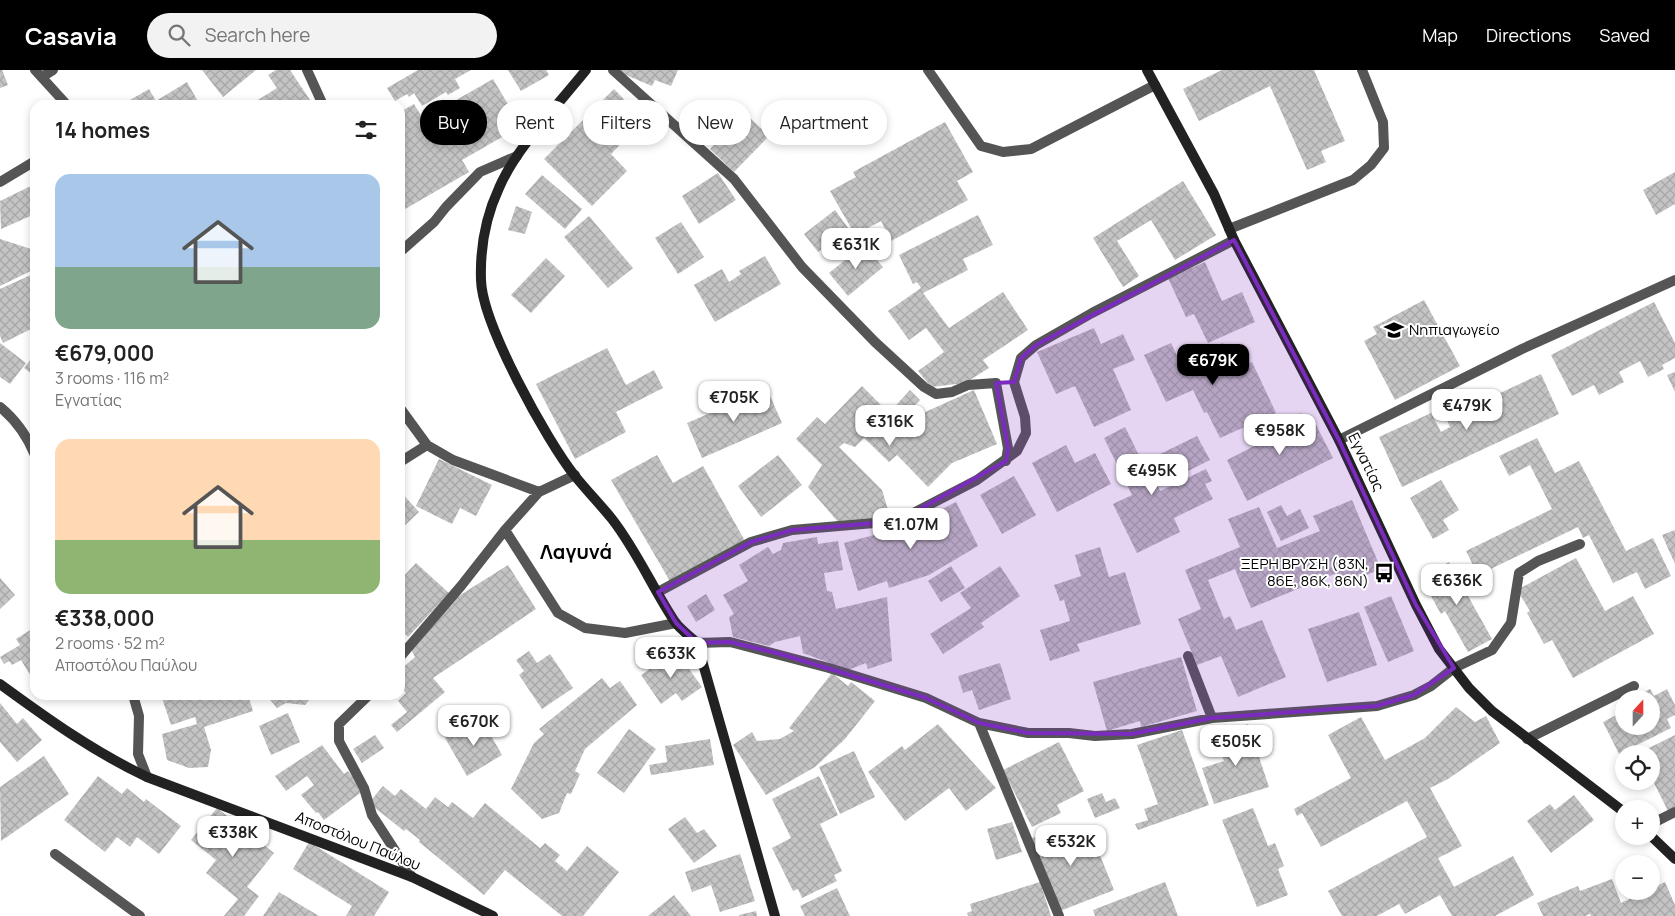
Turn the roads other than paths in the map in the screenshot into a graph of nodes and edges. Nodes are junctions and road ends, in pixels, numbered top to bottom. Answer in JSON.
{"nodes":[{"id":1,"x":53,"y":70,"type":"edge"},
{"id":2,"x":307,"y":70,"type":"edge"},
{"id":3,"x":586,"y":70,"type":"edge"},
{"id":4,"x":613,"y":70,"type":"edge"},
{"id":5,"x":928,"y":70,"type":"edge"},
{"id":6,"x":1147,"y":70,"type":"edge"},
{"id":7,"x":1362,"y":70,"type":"edge"},
{"id":8,"x":38,"y":74,"type":"edge"},
{"id":9,"x":1156,"y":85,"type":"junction"},
{"id":10,"x":62,"y":100,"type":"edge"},
{"id":11,"x":321,"y":100,"type":"edge"},
{"id":12,"x":517,"y":156,"type":"junction"},
{"id":13,"x":30,"y":164,"type":"edge"},
{"id":14,"x":0,"y":182,"type":"edge"},
{"id":15,"x":1229,"y":229,"type":"junction"},
{"id":16,"x":1234,"y":240,"type":"junction"},
{"id":17,"x":405,"y":249,"type":"edge"},
{"id":18,"x":1675,"y":280,"type":"edge"},
{"id":19,"x":1014,"y":382,"type":"junction"},
{"id":20,"x":996,"y":383,"type":"junction"},
{"id":21,"x":0,"y":407,"type":"edge"},
{"id":22,"x":405,"y":415,"type":"edge"},
{"id":23,"x":1338,"y":440,"type":"junction"},
{"id":24,"x":30,"y":442,"type":"edge"},
{"id":25,"x":427,"y":445,"type":"junction"},
{"id":26,"x":405,"y":459,"type":"edge"},
{"id":27,"x":1006,"y":461,"type":"junction"},
{"id":28,"x":575,"y":475,"type":"junction"},
{"id":29,"x":540,"y":492,"type":"junction"},
{"id":30,"x":505,"y":530,"type":"junction"},
{"id":31,"x":1580,"y":544,"type":"dead end"},
{"id":32,"x":658,"y":592,"type":"junction"},
{"id":33,"x":676,"y":623,"type":"junction"},
{"id":34,"x":697,"y":643,"type":"junction"},
{"id":35,"x":405,"y":651,"type":"edge"},
{"id":36,"x":1188,"y":656,"type":"dead end"},
{"id":37,"x":1454,"y":668,"type":"junction"},
{"id":38,"x":0,"y":684,"type":"edge"},
{"id":39,"x":1634,"y":686,"type":"dead end"},
{"id":40,"x":135,"y":700,"type":"edge"},
{"id":41,"x":364,"y":700,"type":"edge"},
{"id":42,"x":1212,"y":718,"type":"junction"},
{"id":43,"x":979,"y":723,"type":"junction"},
{"id":44,"x":1528,"y":739,"type":"junction"},
{"id":45,"x":147,"y":777,"type":"junction"},
{"id":46,"x":1615,"y":805,"type":"edge"},
{"id":47,"x":1675,"y":812,"type":"edge"},
{"id":48,"x":1660,"y":820,"type":"edge"},
{"id":49,"x":1660,"y":845,"type":"edge"},
{"id":50,"x":55,"y":854,"type":"dead end"},
{"id":51,"x":1675,"y":859,"type":"edge"},
{"id":52,"x":412,"y":878,"type":"junction"},
{"id":53,"x":140,"y":916,"type":"edge"},
{"id":54,"x":494,"y":916,"type":"edge"},
{"id":55,"x":775,"y":916,"type":"edge"},
{"id":56,"x":1059,"y":916,"type":"edge"}],
"edges":[{"from":1,"to":8,"type":"street"},
{"from":2,"to":11,"type":"street"},
{"from":3,"to":12,"type":"street"},
{"from":4,"to":20,"type":"street"},
{"from":5,"to":9,"type":"street"},
{"from":6,"to":9,"type":"street","name":"Εγνατίας"},
{"from":7,"to":15,"type":"street"},
{"from":8,"to":10,"type":"street"},
{"from":9,"to":15,"type":"street","name":"Εγνατίας"},
{"from":12,"to":17,"type":"street"},
{"from":12,"to":28,"type":"street"},
{"from":13,"to":14,"type":"street"},
{"from":15,"to":16,"type":"street","name":"Εγνατίας"},
{"from":16,"to":19,"type":"street"},
{"from":16,"to":23,"type":"street","name":"Εγνατίας"},
{"from":18,"to":23,"type":"street"},
{"from":19,"to":20,"type":"street"},
{"from":19,"to":27,"type":"street"},
{"from":20,"to":27,"type":"street"},
{"from":21,"to":24,"type":"street"},
{"from":22,"to":25,"type":"street"},
{"from":23,"to":37,"type":"street","name":"Εγνατίας"},
{"from":25,"to":26,"type":"street"},
{"from":25,"to":29,"type":"street"},
{"from":27,"to":32,"type":"street"},
{"from":28,"to":29,"type":"street"},
{"from":28,"to":32,"type":"street"},
{"from":29,"to":30,"type":"street"},
{"from":30,"to":33,"type":"street"},
{"from":30,"to":35,"type":"street"},
{"from":31,"to":37,"type":"street"},
{"from":32,"to":33,"type":"street"},
{"from":33,"to":34,"type":"street"},
{"from":34,"to":43,"type":"street"},
{"from":34,"to":55,"type":"street"},
{"from":36,"to":42,"type":"street"},
{"from":37,"to":42,"type":"street"},
{"from":37,"to":44,"type":"street","name":"Εγνατίας"},
{"from":38,"to":45,"type":"street","name":"Αποστόλου Παύλου"},
{"from":39,"to":44,"type":"street"},
{"from":40,"to":45,"type":"street"},
{"from":41,"to":52,"type":"street"},
{"from":42,"to":43,"type":"street"},
{"from":43,"to":56,"type":"street"},
{"from":44,"to":46,"type":"street","name":"Εγνατίας"},
{"from":45,"to":52,"type":"street","name":"Αποστόλου Παύλου"},
{"from":47,"to":48,"type":"street"},
{"from":49,"to":51,"type":"street"},
{"from":50,"to":53,"type":"street"},
{"from":52,"to":54,"type":"street","name":"Αποστόλου Παύλου"}]}
